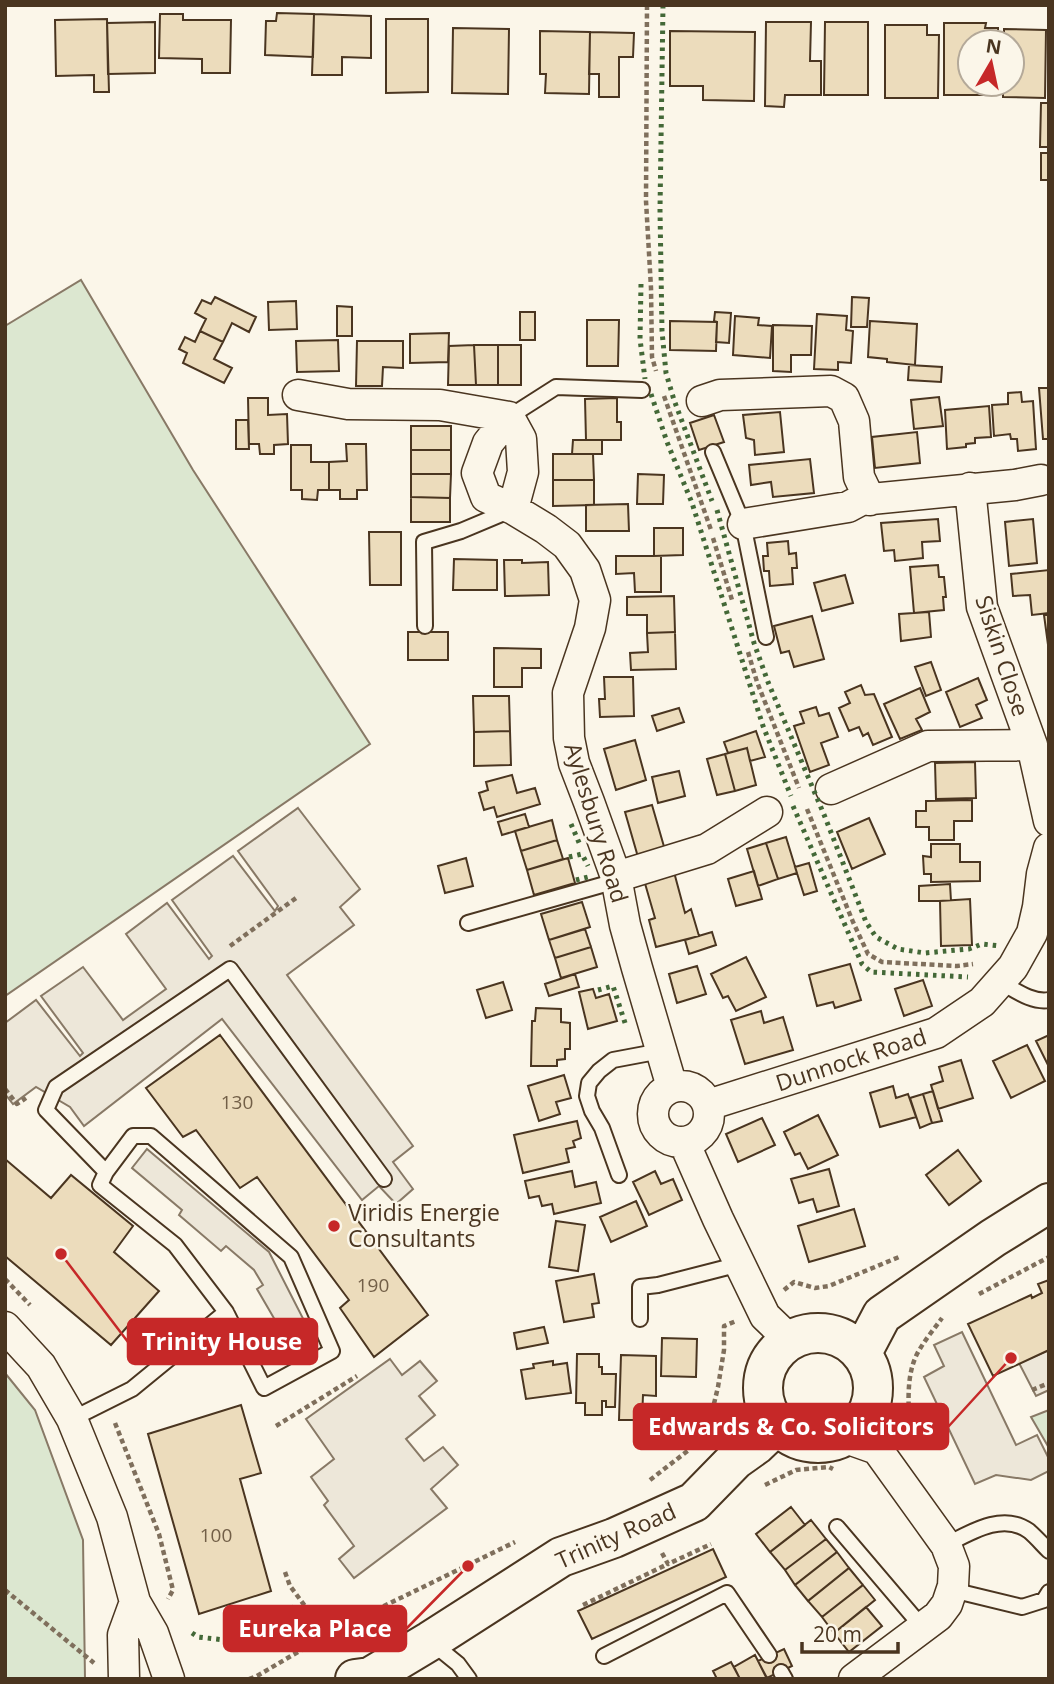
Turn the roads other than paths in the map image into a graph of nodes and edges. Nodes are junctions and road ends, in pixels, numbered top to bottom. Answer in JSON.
{"nodes":[{"id":1,"x":642,"y":390,"type":"dead end"},
{"id":2,"x":298,"y":396,"type":"dead end"},
{"id":3,"x":702,"y":401,"type":"dead end"},
{"id":4,"x":509,"y":417,"type":"junction"},
{"id":5,"x":713,"y":452,"type":"dead end"},
{"id":6,"x":1041,"y":480,"type":"dead end"},
{"id":7,"x":970,"y":488,"type":"junction"},
{"id":8,"x":870,"y":500,"type":"junction"},
{"id":9,"x":513,"y":509,"type":"junction"},
{"id":10,"x":743,"y":524,"type":"junction"},
{"id":11,"x":425,"y":626,"type":"dead end"},
{"id":12,"x":766,"y":637,"type":"dead end"},
{"id":13,"x":1032,"y":745,"type":"junction"},
{"id":14,"x":831,"y":789,"type":"dead end"},
{"id":15,"x":767,"y":811,"type":"dead end"},
{"id":16,"x":1049,"y":821,"type":"edge"},
{"id":17,"x":1049,"y":848,"type":"edge"},
{"id":18,"x":616,"y":879,"type":"junction"},
{"id":19,"x":468,"y":923,"type":"dead end"},
{"id":20,"x":1000,"y":982,"type":"junction"},
{"id":21,"x":1049,"y":1000,"type":"edge"},
{"id":22,"x":661,"y":1051,"type":"junction"},
{"id":23,"x":672,"y":1087,"type":"junction"},
{"id":24,"x":708,"y":1105,"type":"junction"},
{"id":25,"x":684,"y":1142,"type":"junction"},
{"id":26,"x":106,"y":1172,"type":"junction"},
{"id":27,"x":619,"y":1175,"type":"dead end"},
{"id":28,"x":384,"y":1179,"type":"dead end"},
{"id":29,"x":1049,"y":1203,"type":"edge"},
{"id":30,"x":740,"y":1264,"type":"junction"},
{"id":31,"x":226,"y":1312,"type":"junction"},
{"id":32,"x":640,"y":1319,"type":"dead end"},
{"id":33,"x":5,"y":1327,"type":"edge"},
{"id":34,"x":790,"y":1340,"type":"junction"},
{"id":35,"x":862,"y":1353,"type":"junction"},
{"id":36,"x":72,"y":1419,"type":"junction"},
{"id":37,"x":777,"y":1425,"type":"junction"},
{"id":38,"x":860,"y":1443,"type":"junction"},
{"id":39,"x":837,"y":1527,"type":"dead end"},
{"id":40,"x":946,"y":1545,"type":"junction"},
{"id":41,"x":1049,"y":1551,"type":"edge"},
{"id":42,"x":952,"y":1590,"type":"junction"},
{"id":43,"x":1049,"y":1591,"type":"edge"},
{"id":44,"x":135,"y":1602,"type":"junction"},
{"id":45,"x":923,"y":1628,"type":"junction"},
{"id":46,"x":430,"y":1642,"type":"junction"},
{"id":47,"x":604,"y":1656,"type":"dead end"},
{"id":48,"x":769,"y":1656,"type":"dead end"},
{"id":49,"x":365,"y":1678,"type":"edge"},
{"id":50,"x":124,"y":1679,"type":"edge"},
{"id":51,"x":169,"y":1679,"type":"edge"},
{"id":52,"x":469,"y":1679,"type":"edge"},
{"id":53,"x":854,"y":1679,"type":"edge"}],
"edges":[{"from":1,"to":4,"type":"lane"},
{"from":2,"to":4,"type":"street"},
{"from":3,"to":8,"type":"street"},
{"from":4,"to":9,"type":"street"},
{"from":4,"to":9,"type":"street","name":"Aylesbury Road"},
{"from":5,"to":10,"type":"lane"},
{"from":6,"to":7,"type":"street"},
{"from":7,"to":8,"type":"street"},
{"from":7,"to":13,"type":"street","name":"Siskin Close"},
{"from":8,"to":10,"type":"street"},
{"from":9,"to":11,"type":"lane"},
{"from":9,"to":18,"type":"street","name":"Aylesbury Road"},
{"from":10,"to":12,"type":"lane"},
{"from":13,"to":14,"type":"street"},
{"from":13,"to":16,"type":"street","name":"Siskin Close"},
{"from":15,"to":18,"type":"street"},
{"from":17,"to":20,"type":"street","name":"Dunnock Road"},
{"from":18,"to":19,"type":"lane"},
{"from":18,"to":22,"type":"street","name":"Aylesbury Road"},
{"from":20,"to":21,"type":"lane"},
{"from":20,"to":24,"type":"street","name":"Dunnock Road"},
{"from":22,"to":23,"type":"street","name":"Aylesbury Road"},
{"from":22,"to":27,"type":"lane"},
{"from":23,"to":24,"type":"street"},
{"from":23,"to":25,"type":"street"},
{"from":24,"to":25,"type":"street"},
{"from":25,"to":30,"type":"street"},
{"from":26,"to":28,"type":"lane"},
{"from":26,"to":31,"type":"lane"},
{"from":26,"to":31,"type":"lane"},
{"from":29,"to":35,"type":"main road"},
{"from":30,"to":32,"type":"lane"},
{"from":30,"to":34,"type":"street"},
{"from":31,"to":36,"type":"lane"},
{"from":33,"to":36,"type":"street"},
{"from":34,"to":35,"type":"main road"},
{"from":34,"to":37,"type":"main road"},
{"from":35,"to":38,"type":"main road"},
{"from":36,"to":44,"type":"street"},
{"from":37,"to":38,"type":"main road"},
{"from":37,"to":46,"type":"main road","name":"Trinity Road"},
{"from":38,"to":40,"type":"street"},
{"from":39,"to":45,"type":"lane"},
{"from":40,"to":41,"type":"lane"},
{"from":40,"to":42,"type":"street"},
{"from":42,"to":43,"type":"lane"},
{"from":42,"to":45,"type":"street"},
{"from":44,"to":50,"type":"street"},
{"from":44,"to":51,"type":"street"},
{"from":45,"to":53,"type":"street"},
{"from":46,"to":49,"type":"main road","name":"Trinity Road"},
{"from":46,"to":52,"type":"lane"},
{"from":47,"to":48,"type":"lane"}]}
